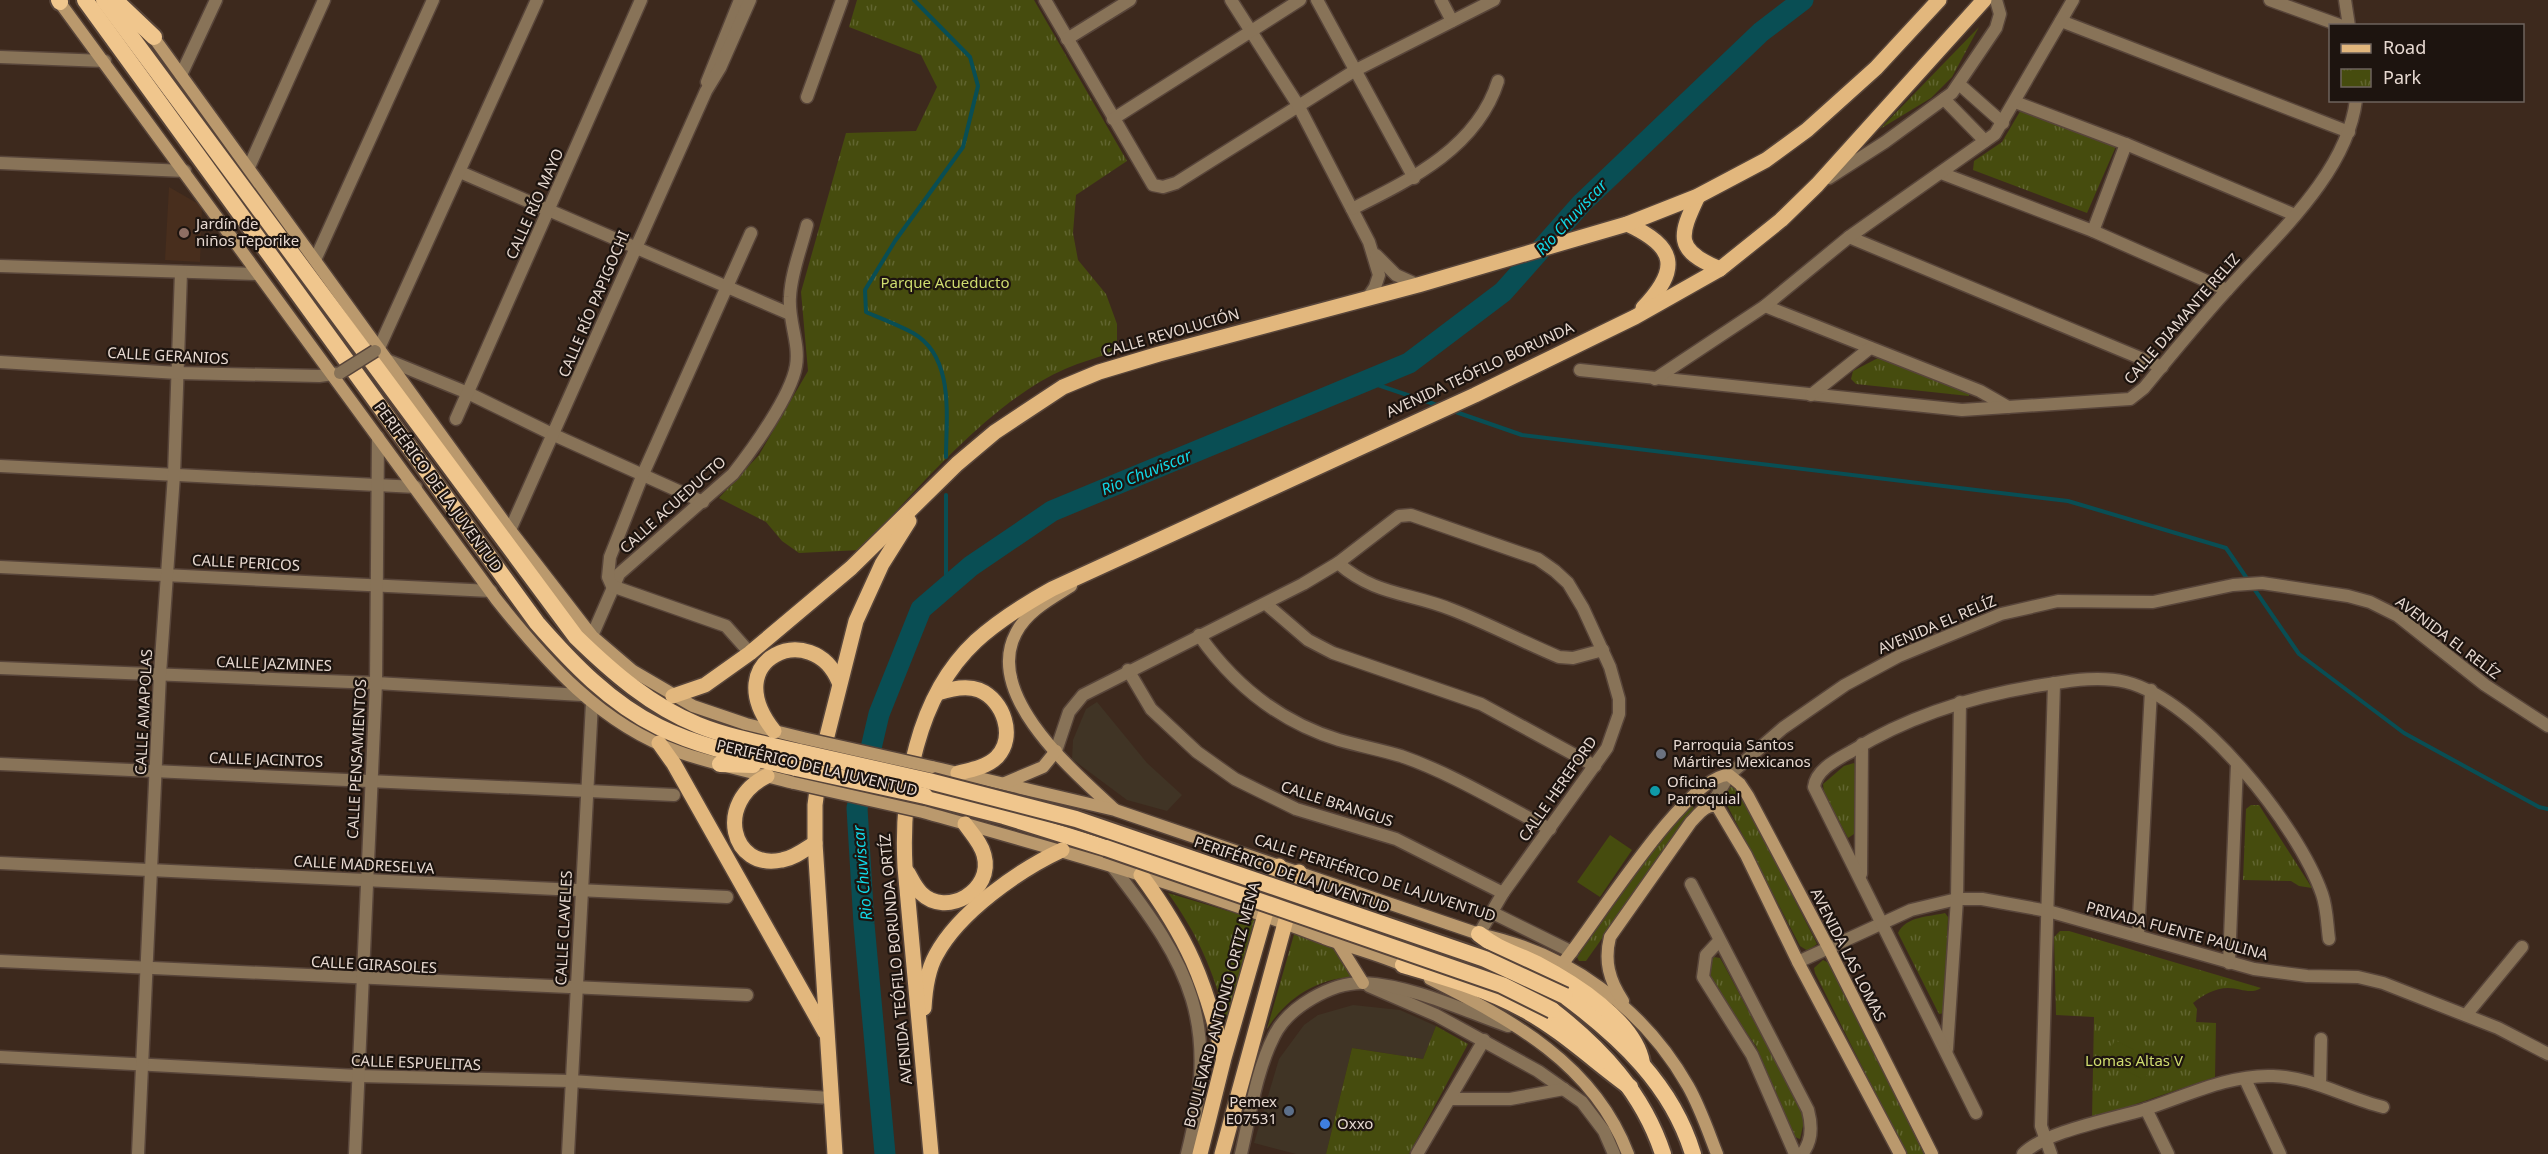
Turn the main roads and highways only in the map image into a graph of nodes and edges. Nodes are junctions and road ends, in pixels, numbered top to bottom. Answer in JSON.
{"nodes":[{"id":1,"x":85,"y":0,"type":"edge"},
{"id":2,"x":104,"y":0,"type":"edge"},
{"id":3,"x":115,"y":0,"type":"edge"},
{"id":4,"x":127,"y":0,"type":"edge"},
{"id":5,"x":1939,"y":0,"type":"edge"},
{"id":6,"x":1984,"y":0,"type":"edge"},
{"id":7,"x":59,"y":1,"type":"edge"},
{"id":8,"x":154,"y":37,"type":"junction"},
{"id":9,"x":1698,"y":196,"type":"junction"},
{"id":10,"x":1627,"y":224,"type":"junction"},
{"id":11,"x":1720,"y":269,"type":"junction"},
{"id":12,"x":1635,"y":317,"type":"junction"},
{"id":13,"x":924,"y":499,"type":"junction"},
{"id":14,"x":1119,"y":559,"type":"junction"},
{"id":15,"x":839,"y":682,"type":"junction"},
{"id":16,"x":938,"y":693,"type":"junction"},
{"id":17,"x":673,"y":696,"type":"junction"},
{"id":18,"x":774,"y":731,"type":"junction"},
{"id":19,"x":659,"y":743,"type":"junction"},
{"id":20,"x":1056,"y":752,"type":"junction"},
{"id":21,"x":796,"y":761,"type":"junction"},
{"id":22,"x":720,"y":764,"type":"junction"},
{"id":23,"x":958,"y":773,"type":"junction"},
{"id":24,"x":1729,"y":775,"type":"joint"},
{"id":25,"x":767,"y":776,"type":"junction"},
{"id":26,"x":1005,"y":783,"type":"junction"},
{"id":27,"x":924,"y":804,"type":"junction"},
{"id":28,"x":1115,"y":810,"type":"junction"},
{"id":29,"x":965,"y":824,"type":"junction"},
{"id":30,"x":815,"y":843,"type":"junction"},
{"id":31,"x":1062,"y":850,"type":"junction"},
{"id":32,"x":1279,"y":866,"type":"junction"},
{"id":33,"x":905,"y":867,"type":"junction"},
{"id":34,"x":1299,"y":872,"type":"junction"},
{"id":35,"x":1141,"y":875,"type":"junction"},
{"id":36,"x":1266,"y":916,"type":"junction"},
{"id":37,"x":1284,"y":922,"type":"junction"},
{"id":38,"x":1479,"y":934,"type":"junction"},
{"id":39,"x":1338,"y":943,"type":"junction"},
{"id":40,"x":1563,"y":963,"type":"junction"},
{"id":41,"x":1402,"y":965,"type":"junction"},
{"id":42,"x":1363,"y":983,"type":"road end"},
{"id":43,"x":1630,"y":1012,"type":"junction"},
{"id":44,"x":827,"y":1035,"type":"junction"},
{"id":45,"x":1224,"y":1058,"type":"junction"},
{"id":46,"x":922,"y":1062,"type":"junction"},
{"id":47,"x":1642,"y":1063,"type":"junction"},
{"id":48,"x":1630,"y":1087,"type":"junction"},
{"id":49,"x":835,"y":1154,"type":"edge"},
{"id":50,"x":931,"y":1154,"type":"edge"},
{"id":51,"x":1200,"y":1154,"type":"edge"},
{"id":52,"x":1222,"y":1154,"type":"edge"},
{"id":53,"x":1628,"y":1154,"type":"edge"},
{"id":54,"x":1663,"y":1154,"type":"edge"},
{"id":55,"x":1693,"y":1154,"type":"edge"},
{"id":56,"x":1717,"y":1154,"type":"edge"},
{"id":57,"x":1900,"y":1154,"type":"edge"},
{"id":58,"x":1932,"y":1154,"type":"edge"}],
"edges":[{"from":1,"to":21,"type":"highway","name":"PERIFÉRICO DE LA JUVENTUD"},
{"from":2,"to":21,"type":"highway","name":"PERIFÉRICO DE LA JUVENTUD"},
{"from":3,"to":8,"type":"highway"},
{"from":4,"to":8,"type":"main road","name":"PERIFÉRICO DE LA JUVENTUD"},
{"from":5,"to":9,"type":"main road"},
{"from":6,"to":11,"type":"main road","name":"AVENIDA TEÓFILO BORUNDA"},
{"from":7,"to":19,"type":"main road","name":"PERIFÉRICO DE LA JUVENTUD"},
{"from":8,"to":17,"type":"main road","name":"PERIFÉRICO DE LA JUVENTUD"},
{"from":9,"to":10,"type":"main road"},
{"from":9,"to":11,"type":"main road"},
{"from":10,"to":12,"type":"main road"},
{"from":10,"to":13,"type":"main road","name":"CALLE REVOLUCIÓN"},
{"from":11,"to":12,"type":"main road","name":"AVENIDA TEÓFILO BORUNDA"},
{"from":12,"to":14,"type":"main road","name":"AVENIDA TEÓFILO BORUNDA"},
{"from":13,"to":15,"type":"main road"},
{"from":13,"to":17,"type":"main road"},
{"from":14,"to":16,"type":"main road","name":"AVENIDA TEÓFILO BORUNDA"},
{"from":14,"to":20,"type":"main road"},
{"from":15,"to":18,"type":"main road"},
{"from":15,"to":30,"type":"main road"},
{"from":16,"to":23,"type":"main road"},
{"from":16,"to":33,"type":"main road","name":"AVENIDA TEÓFILO BORUNDA ORTÍZ"},
{"from":17,"to":18,"type":"main road","name":"PERIFÉRICO DE LA JUVENTUD"},
{"from":18,"to":21,"type":"main road","name":"PERIFÉRICO DE LA JUVENTUD"},
{"from":19,"to":22,"type":"main road","name":"PERIFÉRICO DE LA JUVENTUD"},
{"from":19,"to":44,"type":"main road"},
{"from":20,"to":26,"type":"main road"},
{"from":20,"to":28,"type":"main road"},
{"from":21,"to":22,"type":"highway"},
{"from":21,"to":23,"type":"main road","name":"CALLE PERIFÉRICO DE LA JUVENTUD","bridge":true},
{"from":21,"to":25,"type":"main road","name":"PERIFÉRICO DE LA JUVENTUD"},
{"from":21,"to":27,"type":"highway","name":"PERIFÉRICO DE LA JUVENTUD","bridge":true},
{"from":21,"to":47,"type":"highway","name":"PERIFÉRICO DE LA JUVENTUD","bridge":true},
{"from":22,"to":25,"type":"main road","name":"PERIFÉRICO DE LA JUVENTUD"},
{"from":23,"to":26,"type":"main road","name":"CALLE PERIFÉRICO DE LA JUVENTUD"},
{"from":24,"to":40,"type":"main road","name":"AVENIDA EL RELÍZ"},
{"from":24,"to":58,"type":"main road","name":"AVENIDA LAS LOMAS"},
{"from":25,"to":30,"type":"main road"},
{"from":26,"to":28,"type":"main road","name":"CALLE PERIFÉRICO DE LA JUVENTUD"},
{"from":27,"to":29,"type":"main road"},
{"from":27,"to":48,"type":"highway","bridge":true},
{"from":28,"to":32,"type":"main road","name":"CALLE PERIFÉRICO DE LA JUVENTUD"},
{"from":29,"to":31,"type":"main road"},
{"from":29,"to":33,"type":"main road"},
{"from":30,"to":44,"type":"main road"},
{"from":31,"to":35,"type":"main road"},
{"from":31,"to":46,"type":"main road"},
{"from":32,"to":34,"type":"main road","name":"CALLE PERIFÉRICO DE LA JUVENTUD"},
{"from":32,"to":36,"type":"main road","name":"BOULEVARD ANTONIO ORTIZ MENA"},
{"from":33,"to":46,"type":"main road","name":"AVENIDA TEÓFILO BORUNDA ORTÍZ"},
{"from":34,"to":37,"type":"main road"},
{"from":34,"to":38,"type":"main road","name":"CALLE PERIFÉRICO DE LA JUVENTUD"},
{"from":35,"to":36,"type":"main road"},
{"from":35,"to":45,"type":"main road"},
{"from":36,"to":37,"type":"main road"},
{"from":36,"to":45,"type":"main road","name":"BOULEVARD ANTONIO ORTIZ MENA"},
{"from":37,"to":39,"type":"main road"},
{"from":37,"to":52,"type":"main road"},
{"from":38,"to":40,"type":"main road","name":"CALLE PERIFÉRICO DE LA JUVENTUD"},
{"from":38,"to":47,"type":"highway"},
{"from":39,"to":41,"type":"main road"},
{"from":39,"to":42,"type":"main road"},
{"from":40,"to":43,"type":"main road","name":"CALLE PERIFÉRICO DE LA JUVENTUD"},
{"from":41,"to":48,"type":"highway"},
{"from":41,"to":53,"type":"main road"},
{"from":43,"to":56,"type":"main road","name":"CALLE PERIFÉRICO DE LA JUVENTUD"},
{"from":43,"to":57,"type":"main road"},
{"from":44,"to":49,"type":"main road"},
{"from":45,"to":51,"type":"main road","name":"BOULEVARD ANTONIO ORTIZ MENA"},
{"from":46,"to":50,"type":"main road","name":"AVENIDA TEÓFILO BORUNDA ORTÍZ"},
{"from":47,"to":55,"type":"highway","name":"PERIFÉRICO DE LA JUVENTUD"},
{"from":48,"to":54,"type":"highway"}]}
